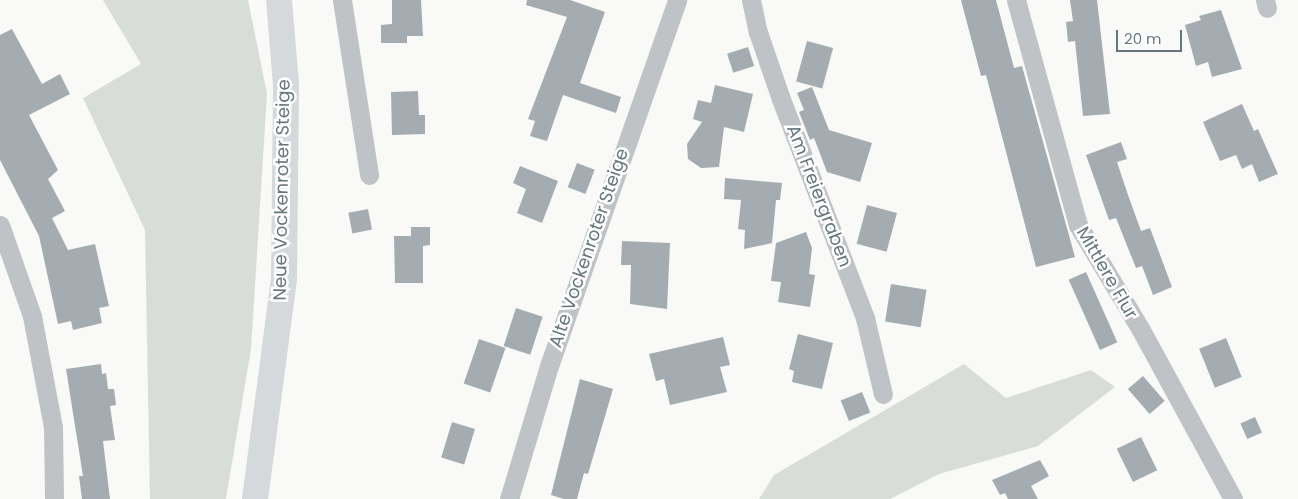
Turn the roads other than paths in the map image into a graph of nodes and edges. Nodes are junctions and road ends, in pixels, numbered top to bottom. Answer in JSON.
{"nodes":[{"id":1,"x":279,"y":0,"type":"edge"},
{"id":2,"x":342,"y":0,"type":"edge"},
{"id":3,"x":677,"y":0,"type":"edge"},
{"id":4,"x":751,"y":0,"type":"edge"},
{"id":5,"x":1016,"y":0,"type":"edge"},
{"id":6,"x":369,"y":174,"type":"dead end"},
{"id":7,"x":0,"y":224,"type":"edge"},
{"id":8,"x":883,"y":394,"type":"dead end"},
{"id":9,"x":54,"y":499,"type":"edge"},
{"id":10,"x":255,"y":499,"type":"edge"},
{"id":11,"x":510,"y":499,"type":"edge"},
{"id":12,"x":1233,"y":499,"type":"edge"}],
"edges":[{"from":1,"to":10,"type":"main road","name":"Neue Vockenroter Steige"},
{"from":2,"to":6,"type":"street"},
{"from":3,"to":11,"type":"street","name":"Alte Vockenroter Steige"},
{"from":4,"to":8,"type":"street","name":"Am Freiergraben"},
{"from":5,"to":12,"type":"street","name":"Mittlere Flur"},
{"from":7,"to":9,"type":"street"}]}
